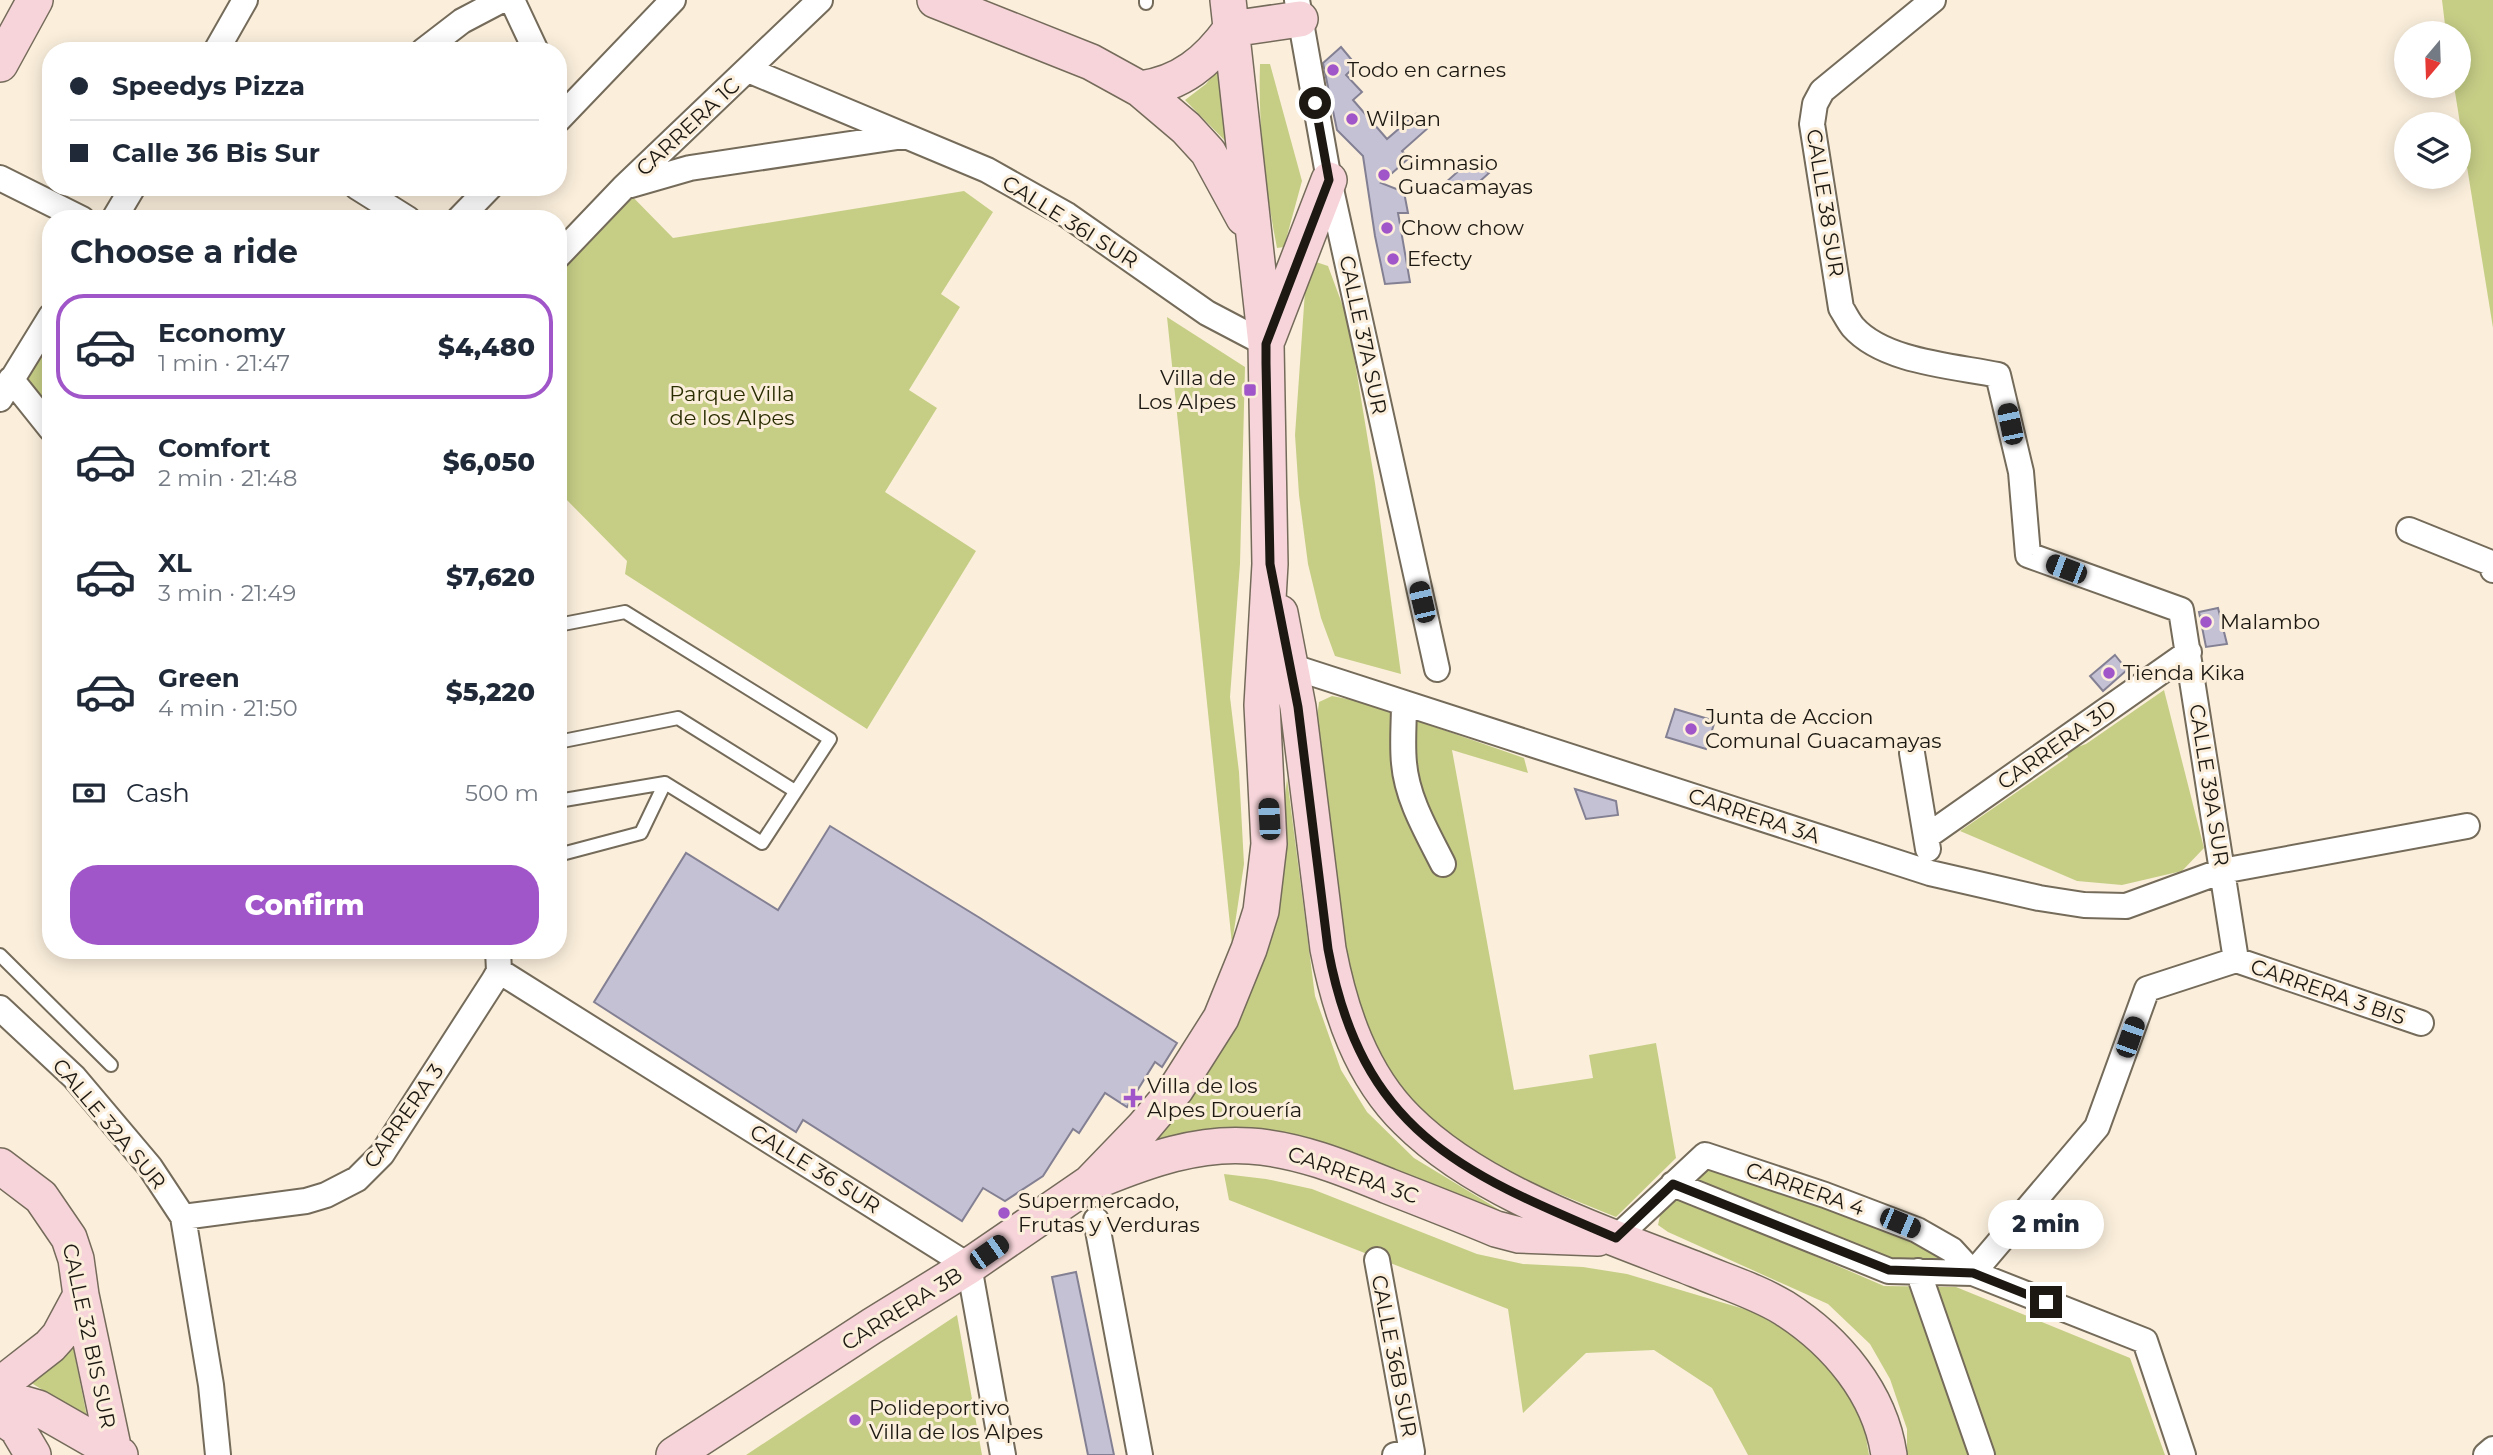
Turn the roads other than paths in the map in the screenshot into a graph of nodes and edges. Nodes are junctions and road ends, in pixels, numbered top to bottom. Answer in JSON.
{"nodes":[{"id":1,"x":245,"y":0,"type":"edge"},
{"id":2,"x":502,"y":0,"type":"edge"},
{"id":3,"x":512,"y":0,"type":"edge"},
{"id":4,"x":673,"y":0,"type":"edge"},
{"id":5,"x":820,"y":0,"type":"edge"},
{"id":6,"x":935,"y":0,"type":"edge"},
{"id":7,"x":1933,"y":0,"type":"edge"},
{"id":8,"x":33,"y":1,"type":"edge"},
{"id":9,"x":1298,"y":9,"type":"edge"},
{"id":10,"x":1229,"y":14,"type":"edge"},
{"id":11,"x":221,"y":42,"type":"edge"},
{"id":12,"x":435,"y":42,"type":"edge"},
{"id":13,"x":532,"y":42,"type":"edge"},
{"id":14,"x":0,"y":64,"type":"edge"},
{"id":15,"x":748,"y":70,"type":"junction"},
{"id":16,"x":1140,"y":89,"type":"junction"},
{"id":17,"x":567,"y":104,"type":"edge"},
{"id":18,"x":905,"y":136,"type":"junction"},
{"id":19,"x":0,"y":178,"type":"edge"},
{"id":20,"x":1329,"y":180,"type":"junction"},
{"id":21,"x":623,"y":187,"type":"junction"},
{"id":22,"x":371,"y":196,"type":"edge"},
{"id":23,"x":481,"y":196,"type":"edge"},
{"id":24,"x":64,"y":210,"type":"edge"},
{"id":25,"x":394,"y":210,"type":"edge"},
{"id":26,"x":467,"y":210,"type":"edge"},
{"id":27,"x":1253,"y":235,"type":"junction"},
{"id":28,"x":567,"y":246,"type":"edge"},
{"id":29,"x":42,"y":331,"type":"edge"},
{"id":30,"x":1266,"y":344,"type":"junction"},
{"id":31,"x":6,"y":389,"type":"edge"},
{"id":32,"x":42,"y":421,"type":"edge"},
{"id":33,"x":2409,"y":530,"type":"dead end"},
{"id":34,"x":1270,"y":564,"type":"junction"},
{"id":35,"x":2492,"y":566,"type":"edge"},
{"id":36,"x":2181,"y":610,"type":"joint"},
{"id":37,"x":567,"y":623,"type":"edge"},
{"id":38,"x":2189,"y":652,"type":"junction"},
{"id":39,"x":1290,"y":666,"type":"junction"},
{"id":40,"x":1437,"y":669,"type":"dead end"},
{"id":41,"x":1404,"y":703,"type":"junction"},
{"id":42,"x":567,"y":740,"type":"edge"},
{"id":43,"x":1912,"y":753,"type":"dead end"},
{"id":44,"x":665,"y":783,"type":"junction"},
{"id":45,"x":795,"y":792,"type":"junction"},
{"id":46,"x":567,"y":799,"type":"edge"},
{"id":47,"x":2467,"y":826,"type":"dead end"},
{"id":48,"x":1926,"y":837,"type":"junction"},
{"id":49,"x":567,"y":853,"type":"edge"},
{"id":50,"x":1443,"y":864,"type":"dead end"},
{"id":51,"x":2222,"y":871,"type":"junction"},
{"id":52,"x":1930,"y":873,"type":"junction"},
{"id":53,"x":0,"y":955,"type":"edge"},
{"id":54,"x":499,"y":960,"type":"edge"},
{"id":55,"x":2236,"y":960,"type":"junction"},
{"id":56,"x":0,"y":1008,"type":"edge"},
{"id":57,"x":2421,"y":1024,"type":"dead end"},
{"id":58,"x":111,"y":1065,"type":"dead end"},
{"id":59,"x":0,"y":1166,"type":"edge"},
{"id":60,"x":1090,"y":1183,"type":"junction"},
{"id":61,"x":1673,"y":1184,"type":"junction"},
{"id":62,"x":183,"y":1217,"type":"junction"},
{"id":63,"x":1096,"y":1220,"type":"dead end"},
{"id":64,"x":1616,"y":1238,"type":"junction"},
{"id":65,"x":1377,"y":1260,"type":"dead end"},
{"id":66,"x":969,"y":1266,"type":"junction"},
{"id":67,"x":1918,"y":1271,"type":"junction"},
{"id":68,"x":1973,"y":1273,"type":"junction"},
{"id":69,"x":81,"y":1295,"type":"junction"},
{"id":70,"x":0,"y":1385,"type":"edge"},
{"id":71,"x":0,"y":1397,"type":"edge"},
{"id":72,"x":0,"y":1416,"type":"edge"},
{"id":73,"x":2493,"y":1449,"type":"edge"},
{"id":74,"x":117,"y":1453,"type":"edge"},
{"id":75,"x":1404,"y":1453,"type":"edge"},
{"id":76,"x":33,"y":1455,"type":"edge"},
{"id":77,"x":218,"y":1455,"type":"edge"},
{"id":78,"x":674,"y":1455,"type":"edge"},
{"id":79,"x":1003,"y":1455,"type":"edge"},
{"id":80,"x":1140,"y":1455,"type":"edge"},
{"id":81,"x":1888,"y":1455,"type":"edge"},
{"id":82,"x":1982,"y":1455,"type":"edge"},
{"id":83,"x":2183,"y":1455,"type":"edge"},
{"id":84,"x":2486,"y":1455,"type":"edge"}],
"edges":[{"from":1,"to":11,"type":"street"},
{"from":2,"to":12,"type":"street"},
{"from":3,"to":13,"type":"street"},
{"from":4,"to":17,"type":"street"},
{"from":5,"to":15,"type":"street","name":"CARRERA 1C"},
{"from":6,"to":16,"type":"main road"},
{"from":7,"to":36,"type":"street","name":"CALLE 38 SUR"},
{"from":8,"to":14,"type":"main road"},
{"from":9,"to":10,"type":"main road"},
{"from":9,"to":20,"type":"street","name":"CALLE 37A SUR"},
{"from":10,"to":16,"type":"main road"},
{"from":10,"to":27,"type":"main road"},
{"from":15,"to":18,"type":"street","name":"CALLE 36I SUR"},
{"from":15,"to":21,"type":"street","name":"CARRERA 1C"},
{"from":16,"to":27,"type":"main road"},
{"from":18,"to":21,"type":"street"},
{"from":18,"to":30,"type":"street","name":"CALLE 36I SUR"},
{"from":19,"to":24,"type":"street"},
{"from":20,"to":30,"type":"main road"},
{"from":20,"to":40,"type":"street","name":"CALLE 37A SUR"},
{"from":21,"to":28,"type":"street","name":"CARRERA 1C"},
{"from":22,"to":25,"type":"street"},
{"from":23,"to":26,"type":"street"},
{"from":27,"to":30,"type":"main road"},
{"from":29,"to":31,"type":"street"},
{"from":30,"to":34,"type":"main road"},
{"from":31,"to":32,"type":"street"},
{"from":33,"to":35,"type":"street"},
{"from":34,"to":39,"type":"main road"},
{"from":34,"to":60,"type":"main road","name":"CARRERA 3B"},
{"from":36,"to":38,"type":"street","name":"CALLE 39A SUR"},
{"from":37,"to":45,"type":"lane"},
{"from":38,"to":48,"type":"street","name":"CARRERA 3D"},
{"from":38,"to":51,"type":"street","name":"CALLE 39A SUR"},
{"from":39,"to":41,"type":"street","name":"CARRERA 3A"},
{"from":39,"to":64,"type":"main road"},
{"from":41,"to":50,"type":"street"},
{"from":41,"to":52,"type":"street","name":"CARRERA 3A"},
{"from":42,"to":45,"type":"lane"},
{"from":43,"to":48,"type":"street"},
{"from":44,"to":45,"type":"lane"},
{"from":44,"to":46,"type":"lane"},
{"from":44,"to":49,"type":"lane"},
{"from":47,"to":51,"type":"street","name":"CARRERA 3A"},
{"from":48,"to":52,"type":"street"},
{"from":51,"to":52,"type":"street","name":"CARRERA 3A"},
{"from":51,"to":55,"type":"street","name":"CALLE 39A SUR"},
{"from":53,"to":58,"type":"lane"},
{"from":54,"to":62,"type":"street","name":"CARRERA 3"},
{"from":54,"to":66,"type":"street","name":"CALLE 36 SUR"},
{"from":55,"to":57,"type":"street","name":"CARRERA 3 BIS"},
{"from":55,"to":68,"type":"street"},
{"from":56,"to":62,"type":"street","name":"CALLE 32A SUR"},
{"from":59,"to":69,"type":"main road","name":"CALLE 32 BIS SUR"},
{"from":60,"to":64,"type":"main road","name":"CARRERA 3C"},
{"from":60,"to":66,"type":"main road","name":"CARRERA 3B"},
{"from":61,"to":64,"type":"street"},
{"from":61,"to":67,"type":"street"},
{"from":61,"to":68,"type":"street","name":"CARRERA 4"},
{"from":62,"to":77,"type":"street"},
{"from":63,"to":80,"type":"street"},
{"from":64,"to":81,"type":"main road"},
{"from":65,"to":75,"type":"street","name":"CALLE 36B SUR"},
{"from":66,"to":78,"type":"main road","name":"CARRERA 3B"},
{"from":66,"to":79,"type":"street"},
{"from":67,"to":68,"type":"street"},
{"from":67,"to":82,"type":"street"},
{"from":68,"to":83,"type":"street"},
{"from":69,"to":70,"type":"main road"},
{"from":69,"to":74,"type":"main road","name":"CALLE 32 BIS SUR"},
{"from":71,"to":74,"type":"main road"},
{"from":72,"to":76,"type":"main road"},
{"from":73,"to":84,"type":"street"}]}
